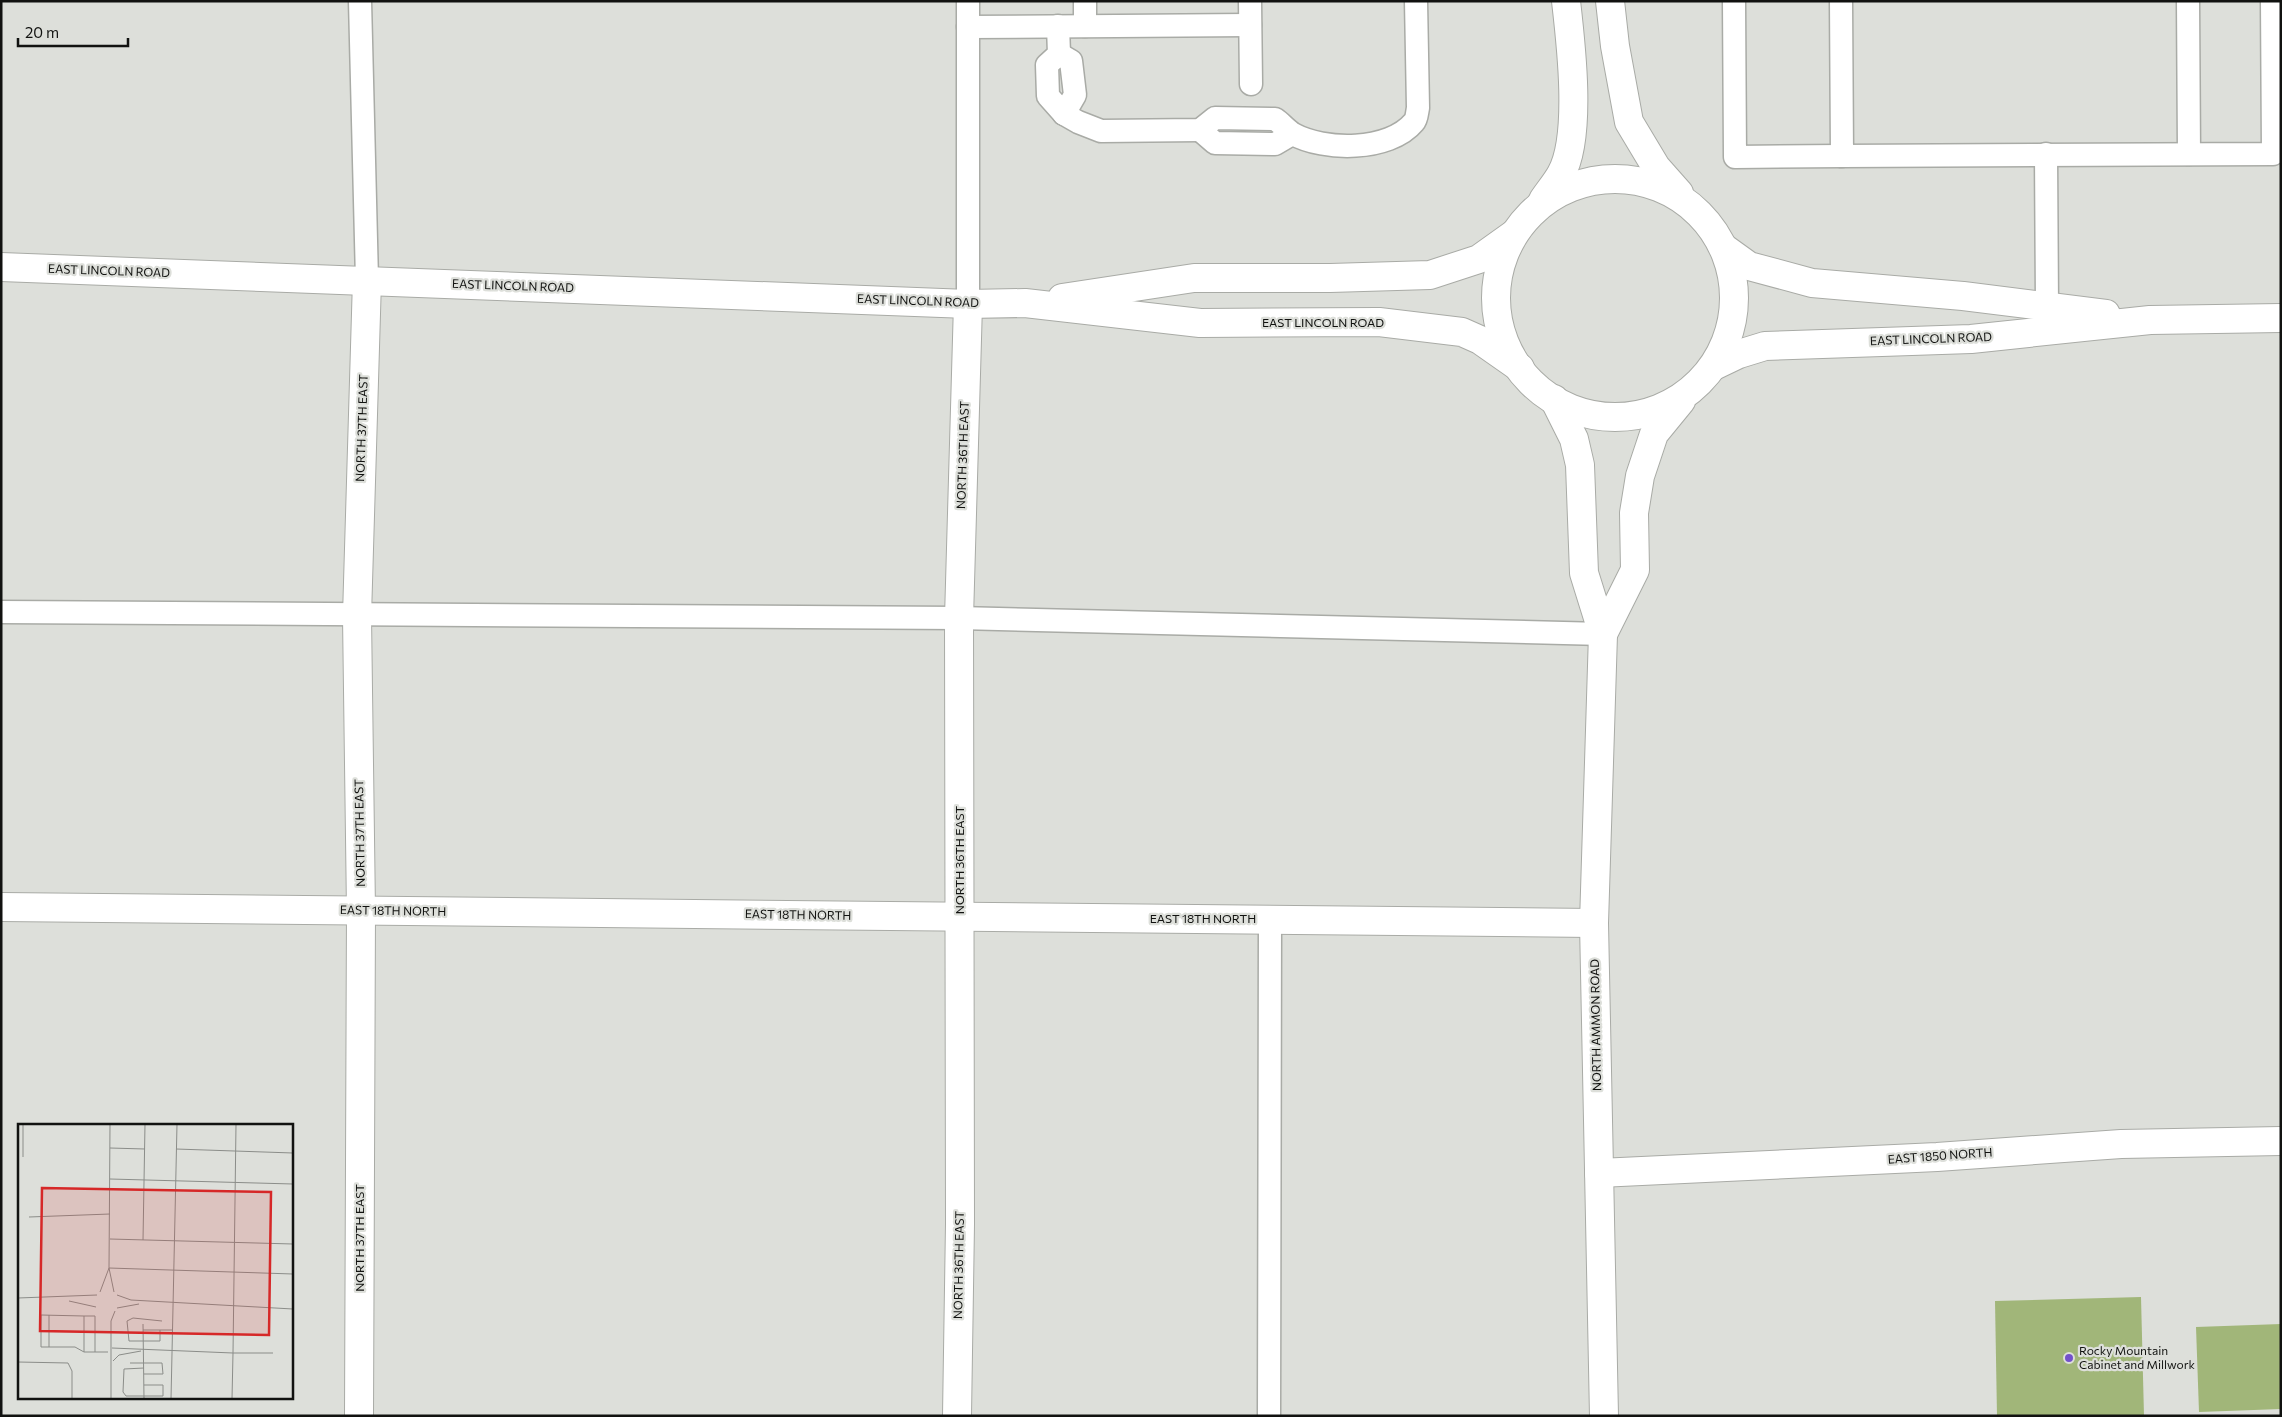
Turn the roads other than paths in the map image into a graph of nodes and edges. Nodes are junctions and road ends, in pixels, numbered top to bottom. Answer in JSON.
{"nodes":[{"id":1,"x":360,"y":1,"type":"edge"},
{"id":2,"x":968,"y":1,"type":"edge"},
{"id":3,"x":1085,"y":1,"type":"edge"},
{"id":4,"x":1250,"y":1,"type":"edge"},
{"id":5,"x":1416,"y":1,"type":"edge"},
{"id":6,"x":1566,"y":1,"type":"edge"},
{"id":7,"x":1610,"y":1,"type":"edge"},
{"id":8,"x":1734,"y":1,"type":"edge"},
{"id":9,"x":1841,"y":1,"type":"edge"},
{"id":10,"x":2188,"y":1,"type":"edge"},
{"id":11,"x":2272,"y":1,"type":"edge"},
{"id":12,"x":1250,"y":25,"type":"junction"},
{"id":13,"x":968,"y":26,"type":"junction"},
{"id":14,"x":1058,"y":26,"type":"junction"},
{"id":15,"x":1085,"y":26,"type":"junction"},
{"id":16,"x":1251,"y":84,"type":"dead end"},
{"id":17,"x":2046,"y":154,"type":"junction"},
{"id":18,"x":2189,"y":154,"type":"junction"},
{"id":19,"x":1842,"y":156,"type":"junction"},
{"id":20,"x":1538,"y":206,"type":"junction"},
{"id":21,"x":1697,"y":212,"type":"junction"},
{"id":22,"x":1514,"y":234,"type":"junction"},
{"id":23,"x":1724,"y":248,"type":"junction"},
{"id":24,"x":1,"y":268,"type":"edge"},
{"id":25,"x":367,"y":280,"type":"junction"},
{"id":26,"x":1025,"y":303,"type":"junction"},
{"id":27,"x":968,"y":304,"type":"junction"},
{"id":28,"x":2047,"y":306,"type":"junction"},
{"id":29,"x":2281,"y":318,"type":"edge"},
{"id":30,"x":2150,"y":320,"type":"junction"},
{"id":31,"x":1714,"y":366,"type":"junction"},
{"id":32,"x":1520,"y":368,"type":"junction"},
{"id":33,"x":1685,"y":395,"type":"junction"},
{"id":34,"x":1554,"y":399,"type":"junction"},
{"id":35,"x":1,"y":612,"type":"edge"},
{"id":36,"x":356,"y":616,"type":"junction"},
{"id":37,"x":959,"y":618,"type":"junction"},
{"id":38,"x":1603,"y":634,"type":"junction"},
{"id":39,"x":1,"y":907,"type":"edge"},
{"id":40,"x":361,"y":911,"type":"junction"},
{"id":41,"x":960,"y":917,"type":"junction"},
{"id":42,"x":1270,"y":919,"type":"junction"},
{"id":43,"x":1594,"y":923,"type":"junction"},
{"id":44,"x":2281,"y":1141,"type":"edge"},
{"id":45,"x":1599,"y":1174,"type":"junction"},
{"id":46,"x":359,"y":1416,"type":"edge"},
{"id":47,"x":957,"y":1416,"type":"edge"},
{"id":48,"x":1269,"y":1416,"type":"edge"},
{"id":49,"x":1604,"y":1416,"type":"edge"}],
"edges":[{"from":1,"to":25,"type":"lane"},
{"from":2,"to":13,"type":"lane"},
{"from":3,"to":15,"type":"lane"},
{"from":4,"to":12,"type":"lane"},
{"from":5,"to":14,"type":"lane"},
{"from":6,"to":20,"type":"main road"},
{"from":7,"to":21,"type":"main road"},
{"from":8,"to":19,"type":"lane"},
{"from":9,"to":19,"type":"lane"},
{"from":10,"to":18,"type":"lane"},
{"from":11,"to":18,"type":"lane"},
{"from":12,"to":15,"type":"lane"},
{"from":12,"to":16,"type":"lane"},
{"from":13,"to":14,"type":"lane"},
{"from":13,"to":27,"type":"lane"},
{"from":14,"to":15,"type":"lane"},
{"from":17,"to":18,"type":"lane"},
{"from":17,"to":19,"type":"lane"},
{"from":17,"to":28,"type":"lane"},
{"from":20,"to":21,"type":"main road"},
{"from":20,"to":22,"type":"main road"},
{"from":21,"to":23,"type":"main road"},
{"from":22,"to":26,"type":"main road","name":"EAST LINCOLN ROAD"},
{"from":22,"to":32,"type":"main road"},
{"from":23,"to":28,"type":"main road","name":"EAST LINCOLN ROAD"},
{"from":23,"to":31,"type":"main road"},
{"from":24,"to":25,"type":"main road","name":"EAST LINCOLN ROAD"},
{"from":25,"to":27,"type":"main road","name":"EAST LINCOLN ROAD"},
{"from":25,"to":36,"type":"main road","name":"NORTH 37TH EAST"},
{"from":26,"to":27,"type":"main road","name":"EAST LINCOLN ROAD"},
{"from":26,"to":32,"type":"main road","name":"EAST LINCOLN ROAD"},
{"from":27,"to":37,"type":"main road","name":"NORTH 36TH EAST"},
{"from":28,"to":30,"type":"main road","name":"EAST LINCOLN ROAD"},
{"from":29,"to":30,"type":"main road","name":"EAST LINCOLN ROAD"},
{"from":30,"to":31,"type":"main road","name":"EAST LINCOLN ROAD"},
{"from":31,"to":33,"type":"main road"},
{"from":32,"to":34,"type":"main road"},
{"from":33,"to":34,"type":"main road"},
{"from":33,"to":38,"type":"main road","name":"NORTH AMMON ROAD"},
{"from":34,"to":38,"type":"main road","name":"NORTH AMMON ROAD"},
{"from":35,"to":36,"type":"lane"},
{"from":36,"to":37,"type":"lane"},
{"from":36,"to":40,"type":"main road","name":"NORTH 37TH EAST"},
{"from":37,"to":38,"type":"lane"},
{"from":37,"to":41,"type":"main road","name":"NORTH 36TH EAST"},
{"from":38,"to":43,"type":"main road","name":"NORTH AMMON ROAD"},
{"from":39,"to":40,"type":"main road","name":"EAST 18TH NORTH"},
{"from":40,"to":41,"type":"main road","name":"EAST 18TH NORTH"},
{"from":40,"to":46,"type":"main road","name":"NORTH 37TH EAST"},
{"from":41,"to":42,"type":"main road","name":"EAST 18TH NORTH"},
{"from":41,"to":47,"type":"main road","name":"NORTH 36TH EAST"},
{"from":42,"to":43,"type":"main road","name":"EAST 18TH NORTH"},
{"from":42,"to":48,"type":"lane"},
{"from":43,"to":45,"type":"main road","name":"NORTH AMMON ROAD"},
{"from":44,"to":45,"type":"main road","name":"EAST 1850 NORTH"},
{"from":45,"to":49,"type":"main road","name":"NORTH AMMON ROAD"}]}
